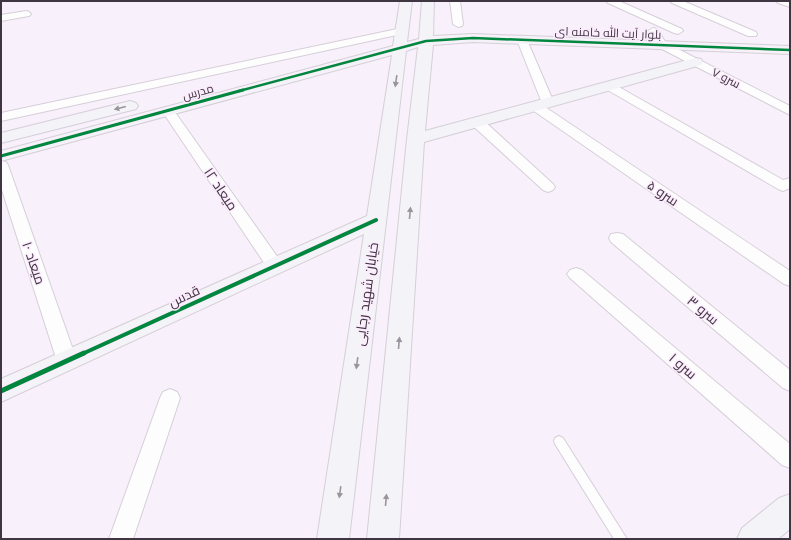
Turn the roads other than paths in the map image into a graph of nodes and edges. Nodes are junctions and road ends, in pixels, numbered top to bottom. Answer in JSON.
{"nodes":[{"id":1,"x":406,"y":1,"type":"edge"},
{"id":2,"x":428,"y":1,"type":"edge"},
{"id":3,"x":456,"y":1,"type":"edge"},
{"id":4,"x":611,"y":1,"type":"edge"},
{"id":5,"x":675,"y":1,"type":"edge"},
{"id":6,"x":781,"y":1,"type":"edge"},
{"id":7,"x":790,"y":4,"type":"edge"},
{"id":8,"x":26,"y":14,"type":"dead end"},
{"id":9,"x":1,"y":18,"type":"edge"},
{"id":10,"x":474,"y":24,"type":"dead end"},
{"id":11,"x":439,"y":29,"type":"junction"},
{"id":12,"x":637,"y":30,"type":"dead end"},
{"id":13,"x":652,"y":31,"type":"junction"},
{"id":14,"x":678,"y":31,"type":"junction"},
{"id":15,"x":692,"y":32,"type":"dead end"},
{"id":16,"x":715,"y":33,"type":"dead end"},
{"id":17,"x":752,"y":34,"type":"junction"},
{"id":18,"x":767,"y":35,"type":"dead end"},
{"id":19,"x":402,"y":38,"type":"junction"},
{"id":20,"x":522,"y":40,"type":"junction"},
{"id":21,"x":662,"y":45,"type":"junction"},
{"id":22,"x":790,"y":50,"type":"edge"},
{"id":23,"x":696,"y":62,"type":"junction"},
{"id":24,"x":277,"y":69,"type":"junction"},
{"id":25,"x":610,"y":86,"type":"junction"},
{"id":26,"x":542,"y":105,"type":"junction"},
{"id":27,"x":168,"y":111,"type":"junction"},
{"id":28,"x":790,"y":111,"type":"edge"},
{"id":29,"x":1,"y":117,"type":"edge"},
{"id":30,"x":477,"y":122,"type":"junction"},
{"id":31,"x":1,"y":138,"type":"edge"},
{"id":32,"x":416,"y":139,"type":"junction"},
{"id":33,"x":1,"y":156,"type":"edge"},
{"id":34,"x":1,"y":165,"type":"edge"},
{"id":35,"x":790,"y":182,"type":"edge"},
{"id":36,"x":548,"y":187,"type":"dead end"},
{"id":37,"x":376,"y":220,"type":"junction"},
{"id":38,"x":617,"y":238,"type":"dead end"},
{"id":39,"x":275,"y":266,"type":"junction"},
{"id":40,"x":576,"y":274,"type":"dead end"},
{"id":41,"x":790,"y":280,"type":"edge"},
{"id":42,"x":67,"y":361,"type":"junction"},
{"id":43,"x":790,"y":382,"type":"edge"},
{"id":44,"x":1,"y":391,"type":"edge"},
{"id":45,"x":170,"y":398,"type":"dead end"},
{"id":46,"x":559,"y":441,"type":"dead end"},
{"id":47,"x":790,"y":458,"type":"edge"},
{"id":48,"x":790,"y":509,"type":"edge"},
{"id":49,"x":121,"y":539,"type":"edge"},
{"id":50,"x":333,"y":539,"type":"edge"},
{"id":51,"x":383,"y":539,"type":"edge"},
{"id":52,"x":621,"y":539,"type":"edge"},
{"id":53,"x":753,"y":539,"type":"edge"}],
"edges":[{"from":1,"to":19,"type":"street","name":"خیابان شهید رجایی"},
{"from":2,"to":11,"type":"street"},
{"from":3,"to":11,"type":"street"},
{"from":4,"to":14,"type":"street"},
{"from":5,"to":17,"type":"street"},
{"from":6,"to":7,"type":"street"},
{"from":8,"to":9,"type":"street"},
{"from":10,"to":11,"type":"street"},
{"from":11,"to":19,"type":"street","name":"مدرس"},
{"from":11,"to":20,"type":"street","name":"بلوار آیت الله خامنه ای"},
{"from":11,"to":32,"type":"street"},
{"from":12,"to":13,"type":"street","name":"بلوار آیت الله خامنه ای"},
{"from":13,"to":14,"type":"street","name":"بلوار آیت الله خامنه ای"},
{"from":13,"to":21,"type":"street"},
{"from":14,"to":15,"type":"street","name":"بلوار آیت الله خامنه ای"},
{"from":16,"to":17,"type":"street"},
{"from":17,"to":18,"type":"street"},
{"from":19,"to":24,"type":"street","name":"مدرس"},
{"from":19,"to":24,"type":"street"},
{"from":19,"to":37,"type":"street","name":"خیابان شهید رجایی","one_way":true},
{"from":20,"to":21,"type":"street","name":"بلوار آیت الله خامنه ای"},
{"from":20,"to":26,"type":"street"},
{"from":21,"to":22,"type":"street","name":"بلوار آیت الله خامنه ای"},
{"from":21,"to":23,"type":"street","name":"سرو ۷"},
{"from":23,"to":25,"type":"street"},
{"from":23,"to":28,"type":"street","name":"سرو ۷"},
{"from":24,"to":27,"type":"street","name":"مدرس"},
{"from":24,"to":29,"type":"street"},
{"from":24,"to":31,"type":"street","name":"مدرس","one_way":true},
{"from":25,"to":26,"type":"street"},
{"from":25,"to":35,"type":"street"},
{"from":26,"to":30,"type":"street"},
{"from":26,"to":41,"type":"street","name":"سرو ۵"},
{"from":27,"to":33,"type":"street","name":"مدرس"},
{"from":27,"to":39,"type":"street","name":"میعاد ۱۲"},
{"from":30,"to":32,"type":"street"},
{"from":30,"to":36,"type":"street"},
{"from":51,"to":32,"type":"street","one_way":true},
{"from":34,"to":42,"type":"street","name":"میعاد ۱۰"},
{"from":37,"to":39,"type":"street","name":"قدس"},
{"from":37,"to":50,"type":"street","name":"خیابان شهید رجایی","one_way":true},
{"from":38,"to":43,"type":"street","name":"سرو ۳"},
{"from":39,"to":42,"type":"street","name":"قدس"},
{"from":40,"to":47,"type":"street","name":"سرو ۱"},
{"from":42,"to":44,"type":"street","name":"قدس"},
{"from":45,"to":49,"type":"street"},
{"from":46,"to":52,"type":"lane"},
{"from":48,"to":53,"type":"street"}]}
